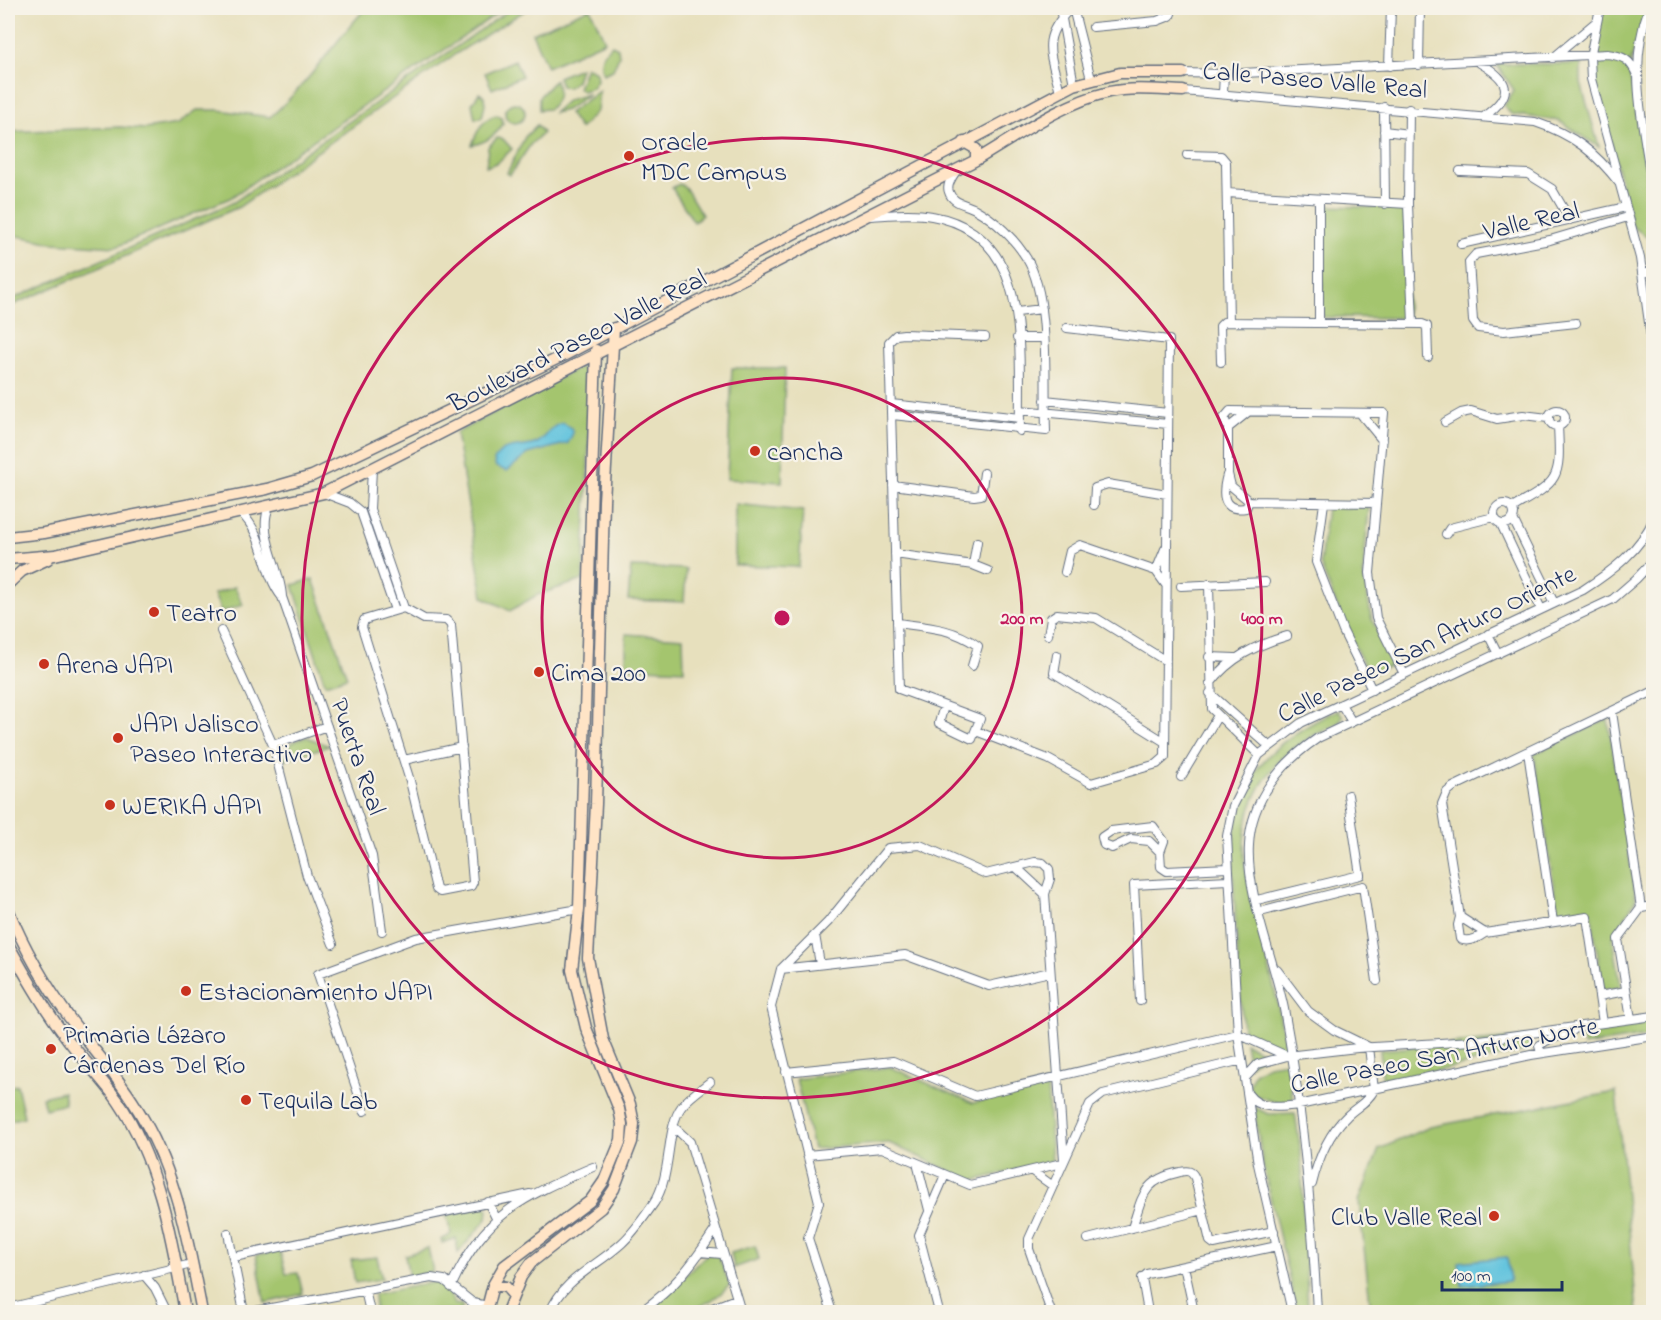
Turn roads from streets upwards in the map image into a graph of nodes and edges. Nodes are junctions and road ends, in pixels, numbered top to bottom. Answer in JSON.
{"nodes":[{"id":1,"x":1060,"y":8,"type":"edge"},
{"id":2,"x":1072,"y":8,"type":"edge"},
{"id":3,"x":1173,"y":8,"type":"edge"},
{"id":4,"x":1391,"y":8,"type":"edge"},
{"id":5,"x":1420,"y":8,"type":"edge"},
{"id":6,"x":1600,"y":8,"type":"edge"},
{"id":7,"x":1648,"y":8,"type":"edge"},
{"id":8,"x":1062,"y":16,"type":"junction"},
{"id":9,"x":1597,"y":21,"type":"junction"},
{"id":10,"x":1094,"y":27,"type":"dead end"},
{"id":11,"x":1590,"y":57,"type":"junction"},
{"id":12,"x":1552,"y":58,"type":"junction"},
{"id":13,"x":1480,"y":63,"type":"junction"},
{"id":14,"x":1419,"y":65,"type":"junction"},
{"id":15,"x":1389,"y":66,"type":"junction"},
{"id":16,"x":1140,"y":72,"type":"junction"},
{"id":17,"x":1179,"y":73,"type":"junction"},
{"id":18,"x":1224,"y":74,"type":"junction"},
{"id":19,"x":1637,"y":75,"type":"junction"},
{"id":20,"x":1091,"y":79,"type":"junction"},
{"id":21,"x":1074,"y":85,"type":"junction"},
{"id":22,"x":1140,"y":89,"type":"junction"},
{"id":23,"x":1179,"y":91,"type":"junction"},
{"id":24,"x":1060,"y":92,"type":"junction"},
{"id":25,"x":1223,"y":93,"type":"junction"},
{"id":26,"x":1384,"y":107,"type":"junction"},
{"id":27,"x":1409,"y":109,"type":"junction"},
{"id":28,"x":1486,"y":116,"type":"junction"},
{"id":29,"x":1384,"y":131,"type":"junction"},
{"id":30,"x":1409,"y":134,"type":"junction"},
{"id":31,"x":964,"y":142,"type":"junction"},
{"id":32,"x":1187,"y":155,"type":"dead end"},
{"id":33,"x":976,"y":160,"type":"junction"},
{"id":34,"x":957,"y":170,"type":"junction"},
{"id":35,"x":1460,"y":171,"type":"dead end"},
{"id":36,"x":1620,"y":184,"type":"junction"},
{"id":37,"x":1227,"y":194,"type":"junction"},
{"id":38,"x":1653,"y":196,"type":"edge"},
{"id":39,"x":1319,"y":199,"type":"junction"},
{"id":40,"x":1385,"y":204,"type":"junction"},
{"id":41,"x":1408,"y":204,"type":"junction"},
{"id":42,"x":1626,"y":207,"type":"junction"},
{"id":43,"x":867,"y":216,"type":"junction"},
{"id":44,"x":1629,"y":217,"type":"junction"},
{"id":45,"x":1570,"y":220,"type":"junction"},
{"id":46,"x":1461,"y":244,"type":"dead end"},
{"id":47,"x":1653,"y":271,"type":"edge"},
{"id":48,"x":1642,"y":273,"type":"junction"},
{"id":49,"x":1042,"y":309,"type":"junction"},
{"id":50,"x":1017,"y":312,"type":"junction"},
{"id":51,"x":1229,"y":322,"type":"junction"},
{"id":52,"x":1319,"y":322,"type":"junction"},
{"id":53,"x":1413,"y":323,"type":"junction"},
{"id":54,"x":1576,"y":323,"type":"dead end"},
{"id":55,"x":614,"y":328,"type":"junction"},
{"id":56,"x":1067,"y":328,"type":"dead end"},
{"id":57,"x":985,"y":337,"type":"dead end"},
{"id":58,"x":596,"y":338,"type":"junction"},
{"id":59,"x":1017,"y":338,"type":"junction"},
{"id":60,"x":1043,"y":338,"type":"junction"},
{"id":61,"x":614,"y":346,"type":"junction"},
{"id":62,"x":596,"y":355,"type":"junction"},
{"id":63,"x":1428,"y":357,"type":"dead end"},
{"id":64,"x":1653,"y":359,"type":"edge"},
{"id":65,"x":1221,"y":362,"type":"dead end"},
{"id":66,"x":1045,"y":400,"type":"junction"},
{"id":67,"x":891,"y":404,"type":"junction"},
{"id":68,"x":1045,"y":411,"type":"junction"},
{"id":69,"x":1249,"y":411,"type":"junction"},
{"id":70,"x":1168,"y":413,"type":"junction"},
{"id":71,"x":1360,"y":413,"type":"junction"},
{"id":72,"x":1020,"y":414,"type":"junction"},
{"id":73,"x":892,"y":415,"type":"junction"},
{"id":74,"x":1548,"y":418,"type":"junction"},
{"id":75,"x":1445,"y":422,"type":"dead end"},
{"id":76,"x":1168,"y":424,"type":"junction"},
{"id":77,"x":1558,"y":426,"type":"junction"},
{"id":78,"x":1228,"y":428,"type":"junction"},
{"id":79,"x":1020,"y":431,"type":"junction"},
{"id":80,"x":1382,"y":440,"type":"junction"},
{"id":81,"x":372,"y":469,"type":"junction"},
{"id":82,"x":984,"y":473,"type":"dead end"},
{"id":83,"x":1228,"y":474,"type":"junction"},
{"id":84,"x":893,"y":485,"type":"junction"},
{"id":85,"x":324,"y":493,"type":"junction"},
{"id":86,"x":1167,"y":494,"type":"junction"},
{"id":87,"x":591,"y":501,"type":"junction"},
{"id":88,"x":604,"y":501,"type":"junction"},
{"id":89,"x":1249,"y":501,"type":"junction"},
{"id":90,"x":1323,"y":503,"type":"junction"},
{"id":91,"x":1376,"y":503,"type":"junction"},
{"id":92,"x":1094,"y":505,"type":"dead end"},
{"id":93,"x":269,"y":507,"type":"junction"},
{"id":94,"x":1512,"y":508,"type":"junction"},
{"id":95,"x":241,"y":513,"type":"junction"},
{"id":96,"x":1494,"y":517,"type":"junction"},
{"id":97,"x":1653,"y":518,"type":"edge"},
{"id":98,"x":1513,"y":519,"type":"junction"},
{"id":99,"x":1501,"y":524,"type":"junction"},
{"id":100,"x":1446,"y":534,"type":"dead end"},
{"id":101,"x":8,"y":537,"type":"edge"},
{"id":102,"x":977,"y":542,"type":"dead end"},
{"id":103,"x":1168,"y":542,"type":"junction"},
{"id":104,"x":895,"y":554,"type":"junction"},
{"id":105,"x":55,"y":555,"type":"junction"},
{"id":106,"x":273,"y":555,"type":"junction"},
{"id":107,"x":263,"y":557,"type":"junction"},
{"id":108,"x":8,"y":559,"type":"edge"},
{"id":109,"x":1653,"y":560,"type":"edge"},
{"id":110,"x":973,"y":565,"type":"junction"},
{"id":111,"x":988,"y":571,"type":"dead end"},
{"id":112,"x":1156,"y":571,"type":"junction"},
{"id":113,"x":1065,"y":572,"type":"dead end"},
{"id":114,"x":1266,"y":582,"type":"dead end"},
{"id":115,"x":8,"y":584,"type":"edge"},
{"id":116,"x":1209,"y":584,"type":"junction"},
{"id":117,"x":1166,"y":585,"type":"junction"},
{"id":118,"x":1181,"y":586,"type":"dead end"},
{"id":119,"x":282,"y":597,"type":"junction"},
{"id":120,"x":1554,"y":603,"type":"junction"},
{"id":121,"x":404,"y":609,"type":"junction"},
{"id":122,"x":1541,"y":609,"type":"junction"},
{"id":123,"x":395,"y":610,"type":"junction"},
{"id":124,"x":897,"y":623,"type":"junction"},
{"id":125,"x":221,"y":631,"type":"dead end"},
{"id":126,"x":1488,"y":634,"type":"junction"},
{"id":127,"x":1048,"y":635,"type":"dead end"},
{"id":128,"x":1287,"y":636,"type":"dead end"},
{"id":129,"x":586,"y":642,"type":"junction"},
{"id":130,"x":600,"y":644,"type":"junction"},
{"id":131,"x":1498,"y":654,"type":"junction"},
{"id":132,"x":1058,"y":655,"type":"dead end"},
{"id":133,"x":1209,"y":657,"type":"junction"},
{"id":134,"x":1235,"y":658,"type":"junction"},
{"id":135,"x":1166,"y":661,"type":"junction"},
{"id":136,"x":972,"y":666,"type":"dead end"},
{"id":137,"x":585,"y":668,"type":"junction"},
{"id":138,"x":599,"y":669,"type":"junction"},
{"id":139,"x":1404,"y":674,"type":"junction"},
{"id":140,"x":1210,"y":689,"type":"junction"},
{"id":141,"x":1372,"y":690,"type":"junction"},
{"id":142,"x":1653,"y":691,"type":"edge"},
{"id":143,"x":1341,"y":704,"type":"junction"},
{"id":144,"x":945,"y":706,"type":"junction"},
{"id":145,"x":1612,"y":712,"type":"junction"},
{"id":146,"x":1217,"y":717,"type":"junction"},
{"id":147,"x":1352,"y":723,"type":"junction"},
{"id":148,"x":327,"y":726,"type":"junction"},
{"id":149,"x":584,"y":726,"type":"junction"},
{"id":150,"x":597,"y":727,"type":"junction"},
{"id":151,"x":976,"y":731,"type":"junction"},
{"id":152,"x":1165,"y":742,"type":"junction"},
{"id":153,"x":273,"y":745,"type":"junction"},
{"id":154,"x":1269,"y":746,"type":"junction"},
{"id":155,"x":462,"y":747,"type":"junction"},
{"id":156,"x":584,"y":750,"type":"junction"},
{"id":157,"x":597,"y":752,"type":"junction"},
{"id":158,"x":1528,"y":752,"type":"junction"},
{"id":159,"x":1259,"y":755,"type":"junction"},
{"id":160,"x":404,"y":759,"type":"junction"},
{"id":161,"x":1181,"y":777,"type":"dead end"},
{"id":162,"x":1348,"y":795,"type":"dead end"},
{"id":163,"x":1160,"y":852,"type":"junction"},
{"id":164,"x":1017,"y":868,"type":"junction"},
{"id":165,"x":1227,"y":868,"type":"junction"},
{"id":166,"x":1228,"y":880,"type":"junction"},
{"id":167,"x":1046,"y":894,"type":"junction"},
{"id":168,"x":1257,"y":900,"type":"junction"},
{"id":169,"x":1653,"y":906,"type":"edge"},
{"id":170,"x":1641,"y":908,"type":"junction"},
{"id":171,"x":8,"y":909,"type":"edge"},
{"id":172,"x":579,"y":909,"type":"junction"},
{"id":173,"x":1260,"y":912,"type":"junction"},
{"id":174,"x":1460,"y":917,"type":"junction"},
{"id":175,"x":1553,"y":922,"type":"junction"},
{"id":176,"x":382,"y":931,"type":"dead end"},
{"id":177,"x":13,"y":932,"type":"edge"},
{"id":178,"x":1485,"y":933,"type":"junction"},
{"id":179,"x":815,"y":935,"type":"junction"},
{"id":180,"x":8,"y":944,"type":"edge"},
{"id":181,"x":333,"y":944,"type":"dead end"},
{"id":182,"x":820,"y":964,"type":"junction"},
{"id":183,"x":1273,"y":964,"type":"junction"},
{"id":184,"x":781,"y":969,"type":"junction"},
{"id":185,"x":1050,"y":972,"type":"junction"},
{"id":186,"x":1377,"y":981,"type":"dead end"},
{"id":187,"x":1626,"y":991,"type":"junction"},
{"id":188,"x":1599,"y":996,"type":"junction"},
{"id":189,"x":1140,"y":1001,"type":"dead end"},
{"id":190,"x":1653,"y":1016,"type":"edge"},
{"id":191,"x":1631,"y":1019,"type":"junction"},
{"id":192,"x":1603,"y":1023,"type":"junction"},
{"id":193,"x":599,"y":1024,"type":"junction"},
{"id":194,"x":1577,"y":1027,"type":"junction"},
{"id":195,"x":586,"y":1028,"type":"junction"},
{"id":196,"x":1238,"y":1034,"type":"junction"},
{"id":197,"x":1653,"y":1036,"type":"edge"},
{"id":198,"x":1369,"y":1047,"type":"junction"},
{"id":199,"x":1541,"y":1053,"type":"junction"},
{"id":200,"x":1289,"y":1056,"type":"junction"},
{"id":201,"x":1242,"y":1060,"type":"junction"},
{"id":202,"x":786,"y":1072,"type":"junction"},
{"id":203,"x":1058,"y":1077,"type":"junction"},
{"id":204,"x":1245,"y":1078,"type":"junction"},
{"id":205,"x":710,"y":1082,"type":"dead end"},
{"id":206,"x":1374,"y":1090,"type":"junction"},
{"id":207,"x":1247,"y":1093,"type":"junction"},
{"id":208,"x":1299,"y":1105,"type":"junction"},
{"id":209,"x":364,"y":1110,"type":"dead end"},
{"id":210,"x":674,"y":1127,"type":"junction"},
{"id":211,"x":807,"y":1155,"type":"junction"},
{"id":212,"x":1063,"y":1162,"type":"junction"},
{"id":213,"x":917,"y":1163,"type":"junction"},
{"id":214,"x":593,"y":1167,"type":"dead end"},
{"id":215,"x":1032,"y":1171,"type":"junction"},
{"id":216,"x":945,"y":1174,"type":"junction"},
{"id":217,"x":1053,"y":1186,"type":"junction"},
{"id":218,"x":1310,"y":1188,"type":"junction"},
{"id":219,"x":530,"y":1194,"type":"junction"},
{"id":220,"x":488,"y":1202,"type":"junction"},
{"id":221,"x":929,"y":1210,"type":"junction"},
{"id":222,"x":1203,"y":1210,"type":"junction"},
{"id":223,"x":496,"y":1218,"type":"junction"},
{"id":224,"x":1132,"y":1228,"type":"junction"},
{"id":225,"x":715,"y":1230,"type":"junction"},
{"id":226,"x":1274,"y":1231,"type":"junction"},
{"id":227,"x":228,"y":1233,"type":"dead end"},
{"id":228,"x":1088,"y":1239,"type":"dead end"},
{"id":229,"x":1277,"y":1246,"type":"junction"},
{"id":230,"x":700,"y":1252,"type":"junction"},
{"id":231,"x":722,"y":1254,"type":"junction"},
{"id":232,"x":234,"y":1257,"type":"junction"},
{"id":233,"x":192,"y":1264,"type":"junction"},
{"id":234,"x":1184,"y":1266,"type":"junction"},
{"id":235,"x":177,"y":1268,"type":"junction"},
{"id":236,"x":144,"y":1275,"type":"junction"},
{"id":237,"x":494,"y":1285,"type":"junction"},
{"id":238,"x":451,"y":1287,"type":"junction"},
{"id":239,"x":365,"y":1290,"type":"junction"},
{"id":240,"x":513,"y":1295,"type":"junction"},
{"id":241,"x":736,"y":1299,"type":"junction"},
{"id":242,"x":8,"y":1308,"type":"edge"},
{"id":243,"x":487,"y":1309,"type":"edge"},
{"id":244,"x":167,"y":1312,"type":"edge"},
{"id":245,"x":185,"y":1312,"type":"edge"},
{"id":246,"x":202,"y":1312,"type":"edge"},
{"id":247,"x":244,"y":1312,"type":"edge"},
{"id":248,"x":250,"y":1312,"type":"edge"},
{"id":249,"x":370,"y":1312,"type":"edge"},
{"id":250,"x":507,"y":1312,"type":"edge"},
{"id":251,"x":550,"y":1312,"type":"edge"},
{"id":252,"x":640,"y":1312,"type":"edge"},
{"id":253,"x":702,"y":1312,"type":"edge"},
{"id":254,"x":741,"y":1312,"type":"edge"},
{"id":255,"x":832,"y":1312,"type":"edge"},
{"id":256,"x":939,"y":1312,"type":"edge"},
{"id":257,"x":1051,"y":1312,"type":"edge"},
{"id":258,"x":1148,"y":1312,"type":"edge"},
{"id":259,"x":1194,"y":1312,"type":"edge"},
{"id":260,"x":1292,"y":1312,"type":"edge"},
{"id":261,"x":1317,"y":1312,"type":"edge"}],
"edges":[{"from":1,"to":8,"type":"street"},
{"from":2,"to":8,"type":"street"},
{"from":2,"to":20,"type":"street"},
{"from":3,"to":10,"type":"street"},
{"from":4,"to":15,"type":"street"},
{"from":5,"to":14,"type":"street"},
{"from":6,"to":9,"type":"street"},
{"from":7,"to":19,"type":"street"},
{"from":8,"to":21,"type":"street"},
{"from":8,"to":24,"type":"street"},
{"from":9,"to":11,"type":"street"},
{"from":9,"to":12,"type":"street"},
{"from":11,"to":12,"type":"street","name":"Calle Paseo Valle Real"},
{"from":11,"to":19,"type":"street","name":"Calle Paseo Valle Real"},
{"from":11,"to":36,"type":"street"},
{"from":12,"to":13,"type":"street","name":"Calle Paseo Valle Real"},
{"from":13,"to":14,"type":"street","name":"Calle Paseo Valle Real"},
{"from":13,"to":28,"type":"street"},
{"from":14,"to":15,"type":"street","name":"Calle Paseo Valle Real"},
{"from":15,"to":18,"type":"street","name":"Calle Paseo Valle Real"},
{"from":16,"to":17,"type":"street","name":"Boulevard Paseo Valle Real"},
{"from":16,"to":20,"type":"street","name":"Boulevard Paseo Valle Real"},
{"from":16,"to":22,"type":"street"},
{"from":17,"to":18,"type":"street","name":"Calle Paseo Valle Real"},
{"from":17,"to":23,"type":"street"},
{"from":18,"to":25,"type":"street"},
{"from":19,"to":38,"type":"street"},
{"from":20,"to":21,"type":"street","name":"Boulevard Paseo Valle Real"},
{"from":21,"to":24,"type":"street","name":"Boulevard Paseo Valle Real"},
{"from":22,"to":23,"type":"street","name":"Calle Paseo Valle Real"},
{"from":22,"to":33,"type":"street","name":"Boulevard Paseo Valle Real"},
{"from":23,"to":25,"type":"street","name":"Calle Paseo Valle Real"},
{"from":24,"to":31,"type":"street","name":"Boulevard Paseo Valle Real"},
{"from":25,"to":26,"type":"street","name":"Calle Paseo Valle Real"},
{"from":26,"to":27,"type":"street","name":"Calle Paseo Valle Real"},
{"from":26,"to":29,"type":"street"},
{"from":27,"to":28,"type":"street","name":"Calle Paseo Valle Real"},
{"from":27,"to":30,"type":"street"},
{"from":28,"to":36,"type":"street","name":"Calle Paseo Valle Real"},
{"from":29,"to":30,"type":"street"},
{"from":29,"to":40,"type":"street"},
{"from":30,"to":41,"type":"street"},
{"from":31,"to":33,"type":"street"},
{"from":31,"to":55,"type":"street","name":"Boulevard Paseo Valle Real"},
{"from":32,"to":37,"type":"street"},
{"from":33,"to":34,"type":"street","name":"Boulevard Paseo Valle Real"},
{"from":34,"to":43,"type":"street","name":"Boulevard Paseo Valle Real"},
{"from":34,"to":49,"type":"street"},
{"from":35,"to":45,"type":"street"},
{"from":36,"to":42,"type":"street"},
{"from":37,"to":39,"type":"street"},
{"from":37,"to":51,"type":"street"},
{"from":39,"to":40,"type":"street"},
{"from":39,"to":52,"type":"street"},
{"from":40,"to":41,"type":"street"},
{"from":41,"to":53,"type":"street"},
{"from":42,"to":44,"type":"street"},
{"from":42,"to":45,"type":"street"},
{"from":43,"to":50,"type":"street"},
{"from":43,"to":61,"type":"street","name":"Boulevard Paseo Valle Real"},
{"from":44,"to":48,"type":"street"},
{"from":44,"to":54,"type":"street","name":"Valle Real"},
{"from":45,"to":46,"type":"street"},
{"from":47,"to":48,"type":"street"},
{"from":48,"to":64,"type":"street"},
{"from":49,"to":50,"type":"street"},
{"from":49,"to":60,"type":"street"},
{"from":50,"to":59,"type":"street"},
{"from":51,"to":52,"type":"street"},
{"from":51,"to":65,"type":"street"},
{"from":52,"to":53,"type":"street"},
{"from":53,"to":63,"type":"street"},
{"from":55,"to":58,"type":"street"},
{"from":55,"to":61,"type":"street"},
{"from":56,"to":70,"type":"street"},
{"from":57,"to":67,"type":"street"},
{"from":58,"to":62,"type":"street"},
{"from":58,"to":101,"type":"street","name":"Boulevard Paseo Valle Real"},
{"from":59,"to":60,"type":"street"},
{"from":59,"to":72,"type":"street"},
{"from":60,"to":66,"type":"street"},
{"from":61,"to":62,"type":"street","name":"Boulevard Paseo Valle Real"},
{"from":61,"to":88,"type":"street"},
{"from":62,"to":81,"type":"street","name":"Boulevard Paseo Valle Real"},
{"from":62,"to":87,"type":"street"},
{"from":66,"to":68,"type":"street"},
{"from":66,"to":70,"type":"street"},
{"from":67,"to":72,"type":"street"},
{"from":67,"to":73,"type":"street"},
{"from":68,"to":72,"type":"street"},
{"from":68,"to":76,"type":"street"},
{"from":68,"to":79,"type":"street"},
{"from":69,"to":71,"type":"street"},
{"from":69,"to":78,"type":"street"},
{"from":69,"to":78,"type":"street"},
{"from":70,"to":76,"type":"street"},
{"from":71,"to":80,"type":"street"},
{"from":71,"to":80,"type":"street"},
{"from":72,"to":79,"type":"street"},
{"from":73,"to":79,"type":"street"},
{"from":73,"to":84,"type":"street"},
{"from":74,"to":75,"type":"street"},
{"from":74,"to":77,"type":"street"},
{"from":74,"to":77,"type":"street"},
{"from":76,"to":86,"type":"street"},
{"from":77,"to":94,"type":"street"},
{"from":78,"to":83,"type":"street"},
{"from":80,"to":91,"type":"street"},
{"from":81,"to":85,"type":"street","name":"Boulevard Paseo Valle Real"},
{"from":81,"to":121,"type":"street"},
{"from":82,"to":84,"type":"street"},
{"from":83,"to":89,"type":"street"},
{"from":83,"to":89,"type":"street"},
{"from":84,"to":104,"type":"street"},
{"from":85,"to":93,"type":"street","name":"Boulevard Paseo Valle Real"},
{"from":85,"to":123,"type":"street"},
{"from":86,"to":92,"type":"street"},
{"from":86,"to":103,"type":"street"},
{"from":87,"to":88,"type":"street"},
{"from":87,"to":129,"type":"street"},
{"from":88,"to":130,"type":"street"},
{"from":89,"to":90,"type":"street"},
{"from":90,"to":91,"type":"street"},
{"from":90,"to":141,"type":"street"},
{"from":91,"to":139,"type":"street"},
{"from":93,"to":95,"type":"street","name":"Boulevard Paseo Valle Real"},
{"from":93,"to":106,"type":"street","name":"Puerta Real"},
{"from":94,"to":96,"type":"street"},
{"from":94,"to":98,"type":"street"},
{"from":95,"to":105,"type":"street","name":"Boulevard Paseo Valle Real"},
{"from":95,"to":107,"type":"street","name":"Puerta Real"},
{"from":96,"to":99,"type":"street"},
{"from":96,"to":100,"type":"street"},
{"from":97,"to":120,"type":"street","name":"Calle Paseo San Arturo Oriente"},
{"from":98,"to":99,"type":"street"},
{"from":98,"to":120,"type":"street"},
{"from":99,"to":122,"type":"street"},
{"from":102,"to":110,"type":"street"},
{"from":103,"to":112,"type":"street"},
{"from":103,"to":117,"type":"street"},
{"from":104,"to":110,"type":"street"},
{"from":104,"to":124,"type":"street"},
{"from":105,"to":108,"type":"street","name":"Boulevard Paseo Valle Real"},
{"from":105,"to":115,"type":"street"},
{"from":106,"to":107,"type":"street"},
{"from":106,"to":119,"type":"street","name":"Puerta Real"},
{"from":107,"to":119,"type":"street","name":"Puerta Real"},
{"from":109,"to":131,"type":"street","name":"Calle Paseo San Arturo Oriente"},
{"from":110,"to":111,"type":"street"},
{"from":112,"to":113,"type":"street"},
{"from":112,"to":117,"type":"street"},
{"from":114,"to":116,"type":"street"},
{"from":116,"to":118,"type":"street"},
{"from":116,"to":133,"type":"street"},
{"from":117,"to":135,"type":"street"},
{"from":119,"to":148,"type":"street","name":"Puerta Real"},
{"from":120,"to":122,"type":"street","name":"Calle Paseo San Arturo Oriente"},
{"from":121,"to":123,"type":"street"},
{"from":121,"to":155,"type":"street"},
{"from":122,"to":126,"type":"street","name":"Calle Paseo San Arturo Oriente"},
{"from":123,"to":160,"type":"street"},
{"from":124,"to":136,"type":"street"},
{"from":124,"to":144,"type":"street"},
{"from":125,"to":153,"type":"street"},
{"from":126,"to":131,"type":"street"},
{"from":126,"to":139,"type":"street","name":"Calle Paseo San Arturo Oriente"},
{"from":127,"to":135,"type":"street"},
{"from":128,"to":134,"type":"street"},
{"from":129,"to":130,"type":"street"},
{"from":129,"to":137,"type":"street"},
{"from":130,"to":138,"type":"street"},
{"from":131,"to":147,"type":"street","name":"Calle Paseo San Arturo Oriente"},
{"from":132,"to":152,"type":"street"},
{"from":133,"to":134,"type":"street"},
{"from":133,"to":140,"type":"street"},
{"from":134,"to":140,"type":"street"},
{"from":135,"to":152,"type":"street"},
{"from":137,"to":138,"type":"street"},
{"from":137,"to":149,"type":"street"},
{"from":138,"to":150,"type":"street"},
{"from":139,"to":141,"type":"street","name":"Calle Paseo San Arturo Oriente"},
{"from":140,"to":146,"type":"street"},
{"from":140,"to":154,"type":"street"},
{"from":141,"to":143,"type":"street","name":"Calle Paseo San Arturo Oriente"},
{"from":142,"to":145,"type":"street"},
{"from":143,"to":147,"type":"street"},
{"from":143,"to":154,"type":"street","name":"Calle Paseo San Arturo Oriente"},
{"from":144,"to":151,"type":"street"},
{"from":144,"to":151,"type":"street"},
{"from":145,"to":158,"type":"street"},
{"from":145,"to":170,"type":"street"},
{"from":146,"to":159,"type":"street"},
{"from":146,"to":161,"type":"street"},
{"from":147,"to":168,"type":"street","name":"Calle Paseo San Arturo Oriente"},
{"from":148,"to":153,"type":"street"},
{"from":148,"to":176,"type":"street","name":"Puerta Real"},
{"from":149,"to":150,"type":"street"},
{"from":149,"to":156,"type":"street"},
{"from":150,"to":157,"type":"street"},
{"from":151,"to":152,"type":"street"},
{"from":153,"to":181,"type":"street"},
{"from":154,"to":159,"type":"street","name":"Calle Paseo San Arturo Oriente"},
{"from":155,"to":160,"type":"street"},
{"from":155,"to":160,"type":"street"},
{"from":156,"to":157,"type":"street"},
{"from":156,"to":172,"type":"street"},
{"from":157,"to":193,"type":"street"},
{"from":158,"to":174,"type":"street"},
{"from":158,"to":175,"type":"street"},
{"from":159,"to":165,"type":"street","name":"Calle Paseo San Arturo Oriente"},
{"from":162,"to":168,"type":"street"},
{"from":163,"to":163,"type":"street"},
{"from":163,"to":165,"type":"street"},
{"from":164,"to":167,"type":"street"},
{"from":164,"to":167,"type":"street"},
{"from":164,"to":179,"type":"street"},
{"from":165,"to":166,"type":"street","name":"Calle Paseo San Arturo Oriente"},
{"from":166,"to":189,"type":"street"},
{"from":166,"to":196,"type":"street","name":"Calle Paseo San Arturo Oriente"},
{"from":167,"to":185,"type":"street"},
{"from":168,"to":173,"type":"street","name":"Calle Paseo San Arturo Oriente"},
{"from":169,"to":170,"type":"street"},
{"from":170,"to":187,"type":"street"},
{"from":171,"to":177,"type":"street"},
{"from":172,"to":195,"type":"street"},
{"from":172,"to":209,"type":"street"},
{"from":173,"to":183,"type":"street","name":"Calle Paseo San Arturo Oriente"},
{"from":173,"to":186,"type":"street"},
{"from":174,"to":178,"type":"street"},
{"from":174,"to":178,"type":"street"},
{"from":175,"to":178,"type":"street"},
{"from":175,"to":188,"type":"street"},
{"from":177,"to":233,"type":"street"},
{"from":179,"to":182,"type":"street"},
{"from":179,"to":184,"type":"street"},
{"from":180,"to":235,"type":"street"},
{"from":182,"to":184,"type":"street"},
{"from":182,"to":185,"type":"street"},
{"from":183,"to":198,"type":"street","name":"Calle Paseo San Arturo Oriente"},
{"from":183,"to":200,"type":"street","name":"Calle Paseo San Arturo Oriente"},
{"from":184,"to":202,"type":"street"},
{"from":185,"to":203,"type":"street"},
{"from":187,"to":188,"type":"street"},
{"from":187,"to":191,"type":"street"},
{"from":188,"to":192,"type":"street"},
{"from":190,"to":191,"type":"street","name":"Calle Paseo San Arturo Norte"},
{"from":191,"to":192,"type":"street","name":"Calle Paseo San Arturo Norte"},
{"from":192,"to":194,"type":"street","name":"Calle Paseo San Arturo Norte"},
{"from":193,"to":195,"type":"street"},
{"from":193,"to":240,"type":"street"},
{"from":194,"to":198,"type":"street","name":"Calle Paseo San Arturo Norte"},
{"from":194,"to":199,"type":"street"},
{"from":195,"to":237,"type":"street"},
{"from":196,"to":200,"type":"street"},
{"from":196,"to":201,"type":"street","name":"Calle Paseo San Arturo Oriente"},
{"from":196,"to":203,"type":"street"},
{"from":197,"to":199,"type":"street","name":"Calle Paseo San Arturo Norte"},
{"from":198,"to":200,"type":"street","name":"Calle Paseo San Arturo Norte"},
{"from":198,"to":206,"type":"street"},
{"from":199,"to":206,"type":"street","name":"Calle Paseo San Arturo Norte"},
{"from":200,"to":204,"type":"street","name":"Calle Paseo San Arturo Norte"},
{"from":200,"to":208,"type":"street","name":"Calle Paseo San Arturo Oriente"},
{"from":201,"to":204,"type":"street","name":"Calle Paseo San Arturo Oriente"},
{"from":201,"to":212,"type":"street"},
{"from":202,"to":203,"type":"street"},
{"from":202,"to":211,"type":"street"},
{"from":203,"to":212,"type":"street"},
{"from":204,"to":207,"type":"street","name":"Calle Paseo San Arturo Oriente"},
{"from":205,"to":210,"type":"street"},
{"from":206,"to":208,"type":"street","name":"Calle Paseo San Arturo Norte"},
{"from":206,"to":218,"type":"street","name":"Calle Paseo San Arturo Oriente"},
{"from":207,"to":208,"type":"street","name":"Calle Paseo San Arturo Norte"},
{"from":207,"to":226,"type":"street","name":"Calle Paseo San Arturo Oriente"},
{"from":208,"to":218,"type":"street","name":"Calle Paseo San Arturo Oriente"},
{"from":210,"to":225,"type":"street"},
{"from":210,"to":251,"type":"street"},
{"from":211,"to":213,"type":"street"},
{"from":211,"to":255,"type":"street"},
{"from":212,"to":215,"type":"street"},
{"from":212,"to":217,"type":"street"},
{"from":213,"to":216,"type":"street"},
{"from":213,"to":221,"type":"street"},
{"from":214,"to":219,"type":"street"},
{"from":215,"to":216,"type":"street"},
{"from":215,"to":217,"type":"street"},
{"from":216,"to":221,"type":"street"},
{"from":217,"to":257,"type":"street"},
{"from":218,"to":261,"type":"street","name":"Calle Paseo San Arturo Oriente"},
{"from":219,"to":220,"type":"street"},
{"from":219,"to":223,"type":"street"},
{"from":220,"to":223,"type":"street"},
{"from":220,"to":232,"type":"street"},
{"from":221,"to":256,"type":"street"},
{"from":222,"to":224,"type":"street"},
{"from":222,"to":224,"type":"street"},
{"from":222,"to":226,"type":"street"},
{"from":223,"to":238,"type":"street"},
{"from":224,"to":228,"type":"street"},
{"from":225,"to":230,"type":"street"},
{"from":225,"to":231,"type":"street"},
{"from":226,"to":229,"type":"street","name":"Calle Paseo San Arturo Oriente"},
{"from":227,"to":232,"type":"street"},
{"from":229,"to":234,"type":"street"},
{"from":229,"to":260,"type":"street","name":"Calle Paseo San Arturo Oriente"},
{"from":230,"to":231,"type":"street"},
{"from":230,"to":252,"type":"street"},
{"from":231,"to":241,"type":"street"},
{"from":232,"to":247,"type":"street"},
{"from":233,"to":235,"type":"street"},
{"from":233,"to":246,"type":"street"},
{"from":234,"to":258,"type":"street"},
{"from":234,"to":259,"type":"street"},
{"from":235,"to":236,"type":"street"},
{"from":235,"to":245,"type":"street"},
{"from":236,"to":242,"type":"street"},
{"from":236,"to":244,"type":"street"},
{"from":237,"to":240,"type":"street"},
{"from":237,"to":243,"type":"street"},
{"from":238,"to":239,"type":"street"},
{"from":238,"to":243,"type":"street"},
{"from":239,"to":248,"type":"street"},
{"from":239,"to":249,"type":"street"},
{"from":240,"to":250,"type":"street"},
{"from":241,"to":253,"type":"street"},
{"from":241,"to":254,"type":"street"}]}
